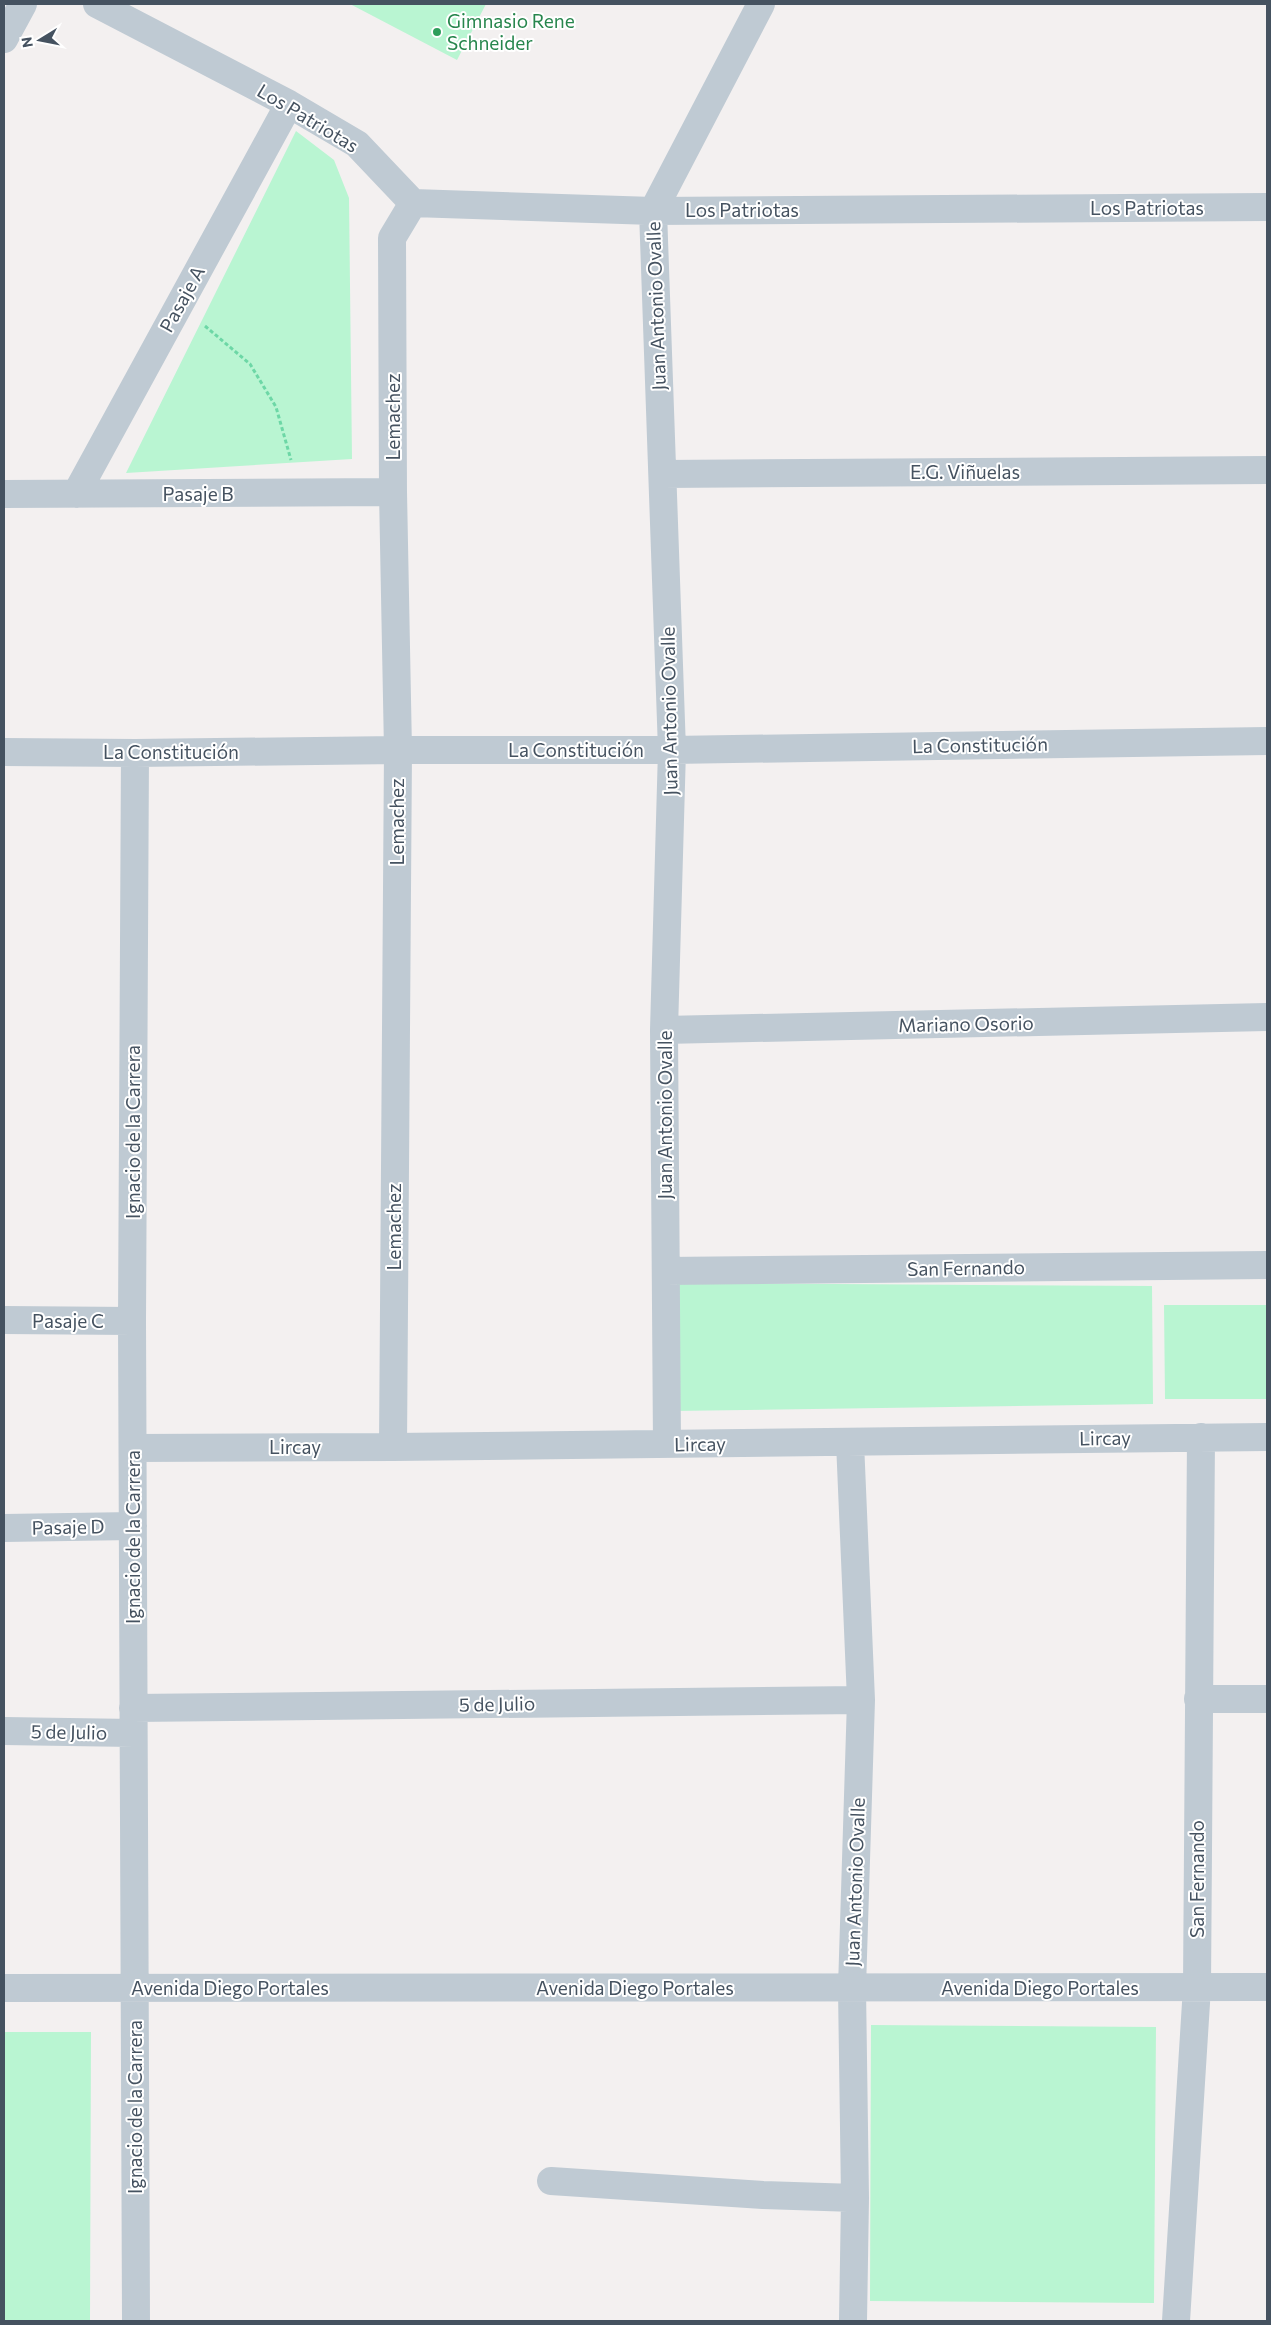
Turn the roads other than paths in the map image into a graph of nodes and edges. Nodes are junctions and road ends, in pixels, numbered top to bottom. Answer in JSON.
{"nodes":[{"id":1,"x":23,"y":4,"type":"edge"},
{"id":2,"x":97,"y":4,"type":"edge"},
{"id":3,"x":761,"y":4,"type":"edge"},
{"id":4,"x":4,"y":39,"type":"edge"},
{"id":5,"x":289,"y":104,"type":"junction"},
{"id":6,"x":413,"y":203,"type":"junction"},
{"id":7,"x":1267,"y":207,"type":"edge"},
{"id":8,"x":653,"y":210,"type":"junction"},
{"id":9,"x":1267,"y":470,"type":"edge"},
{"id":10,"x":663,"y":474,"type":"junction"},
{"id":11,"x":393,"y":492,"type":"junction"},
{"id":12,"x":4,"y":494,"type":"edge"},
{"id":13,"x":76,"y":494,"type":"junction"},
{"id":14,"x":1267,"y":741,"type":"edge"},
{"id":15,"x":398,"y":750,"type":"junction"},
{"id":16,"x":672,"y":750,"type":"junction"},
{"id":17,"x":4,"y":752,"type":"edge"},
{"id":18,"x":135,"y":753,"type":"junction"},
{"id":19,"x":1267,"y":1018,"type":"edge"},
{"id":20,"x":664,"y":1030,"type":"junction"},
{"id":21,"x":1267,"y":1265,"type":"edge"},
{"id":22,"x":666,"y":1271,"type":"junction"},
{"id":23,"x":4,"y":1320,"type":"edge"},
{"id":24,"x":132,"y":1321,"type":"junction"},
{"id":25,"x":1201,"y":1437,"type":"junction"},
{"id":26,"x":1267,"y":1437,"type":"edge"},
{"id":27,"x":850,"y":1442,"type":"junction"},
{"id":28,"x":667,"y":1444,"type":"junction"},
{"id":29,"x":393,"y":1447,"type":"junction"},
{"id":30,"x":133,"y":1448,"type":"junction"},
{"id":31,"x":133,"y":1526,"type":"junction"},
{"id":32,"x":4,"y":1528,"type":"edge"},
{"id":33,"x":1198,"y":1699,"type":"junction"},
{"id":34,"x":1267,"y":1699,"type":"edge"},
{"id":35,"x":860,"y":1700,"type":"junction"},
{"id":36,"x":133,"y":1720,"type":"junction"},
{"id":37,"x":4,"y":1731,"type":"edge"},
{"id":38,"x":1197,"y":1987,"type":"junction"},
{"id":39,"x":1267,"y":1987,"type":"edge"},
{"id":40,"x":4,"y":1988,"type":"edge"},
{"id":41,"x":134,"y":1988,"type":"junction"},
{"id":42,"x":852,"y":1988,"type":"junction"},
{"id":43,"x":552,"y":2181,"type":"dead end"},
{"id":44,"x":855,"y":2198,"type":"junction"},
{"id":45,"x":136,"y":2321,"type":"edge"},
{"id":46,"x":853,"y":2321,"type":"edge"},
{"id":47,"x":1176,"y":2321,"type":"edge"}],
"edges":[{"from":1,"to":4,"type":"street"},
{"from":2,"to":5,"type":"street","name":"Los Patriotas"},
{"from":3,"to":8,"type":"street","name":"Juan Antonio Ovalle"},
{"from":5,"to":6,"type":"street","name":"Los Patriotas"},
{"from":5,"to":13,"type":"street","name":"Pasaje A"},
{"from":6,"to":8,"type":"street","name":"Los Patriotas"},
{"from":6,"to":11,"type":"street","name":"Lemachez"},
{"from":7,"to":8,"type":"street","name":"Los Patriotas"},
{"from":8,"to":10,"type":"street","name":"Juan Antonio Ovalle"},
{"from":9,"to":10,"type":"street","name":"E.G. Viñuelas"},
{"from":10,"to":16,"type":"street","name":"Juan Antonio Ovalle"},
{"from":11,"to":13,"type":"street","name":"Pasaje B"},
{"from":11,"to":15,"type":"street","name":"Lemachez"},
{"from":12,"to":13,"type":"street","name":"Pasaje B"},
{"from":14,"to":16,"type":"street","name":"La Constitución"},
{"from":15,"to":16,"type":"street","name":"La Constitución"},
{"from":15,"to":18,"type":"street","name":"La Constitución"},
{"from":15,"to":29,"type":"street","name":"Lemachez"},
{"from":16,"to":20,"type":"street","name":"Juan Antonio Ovalle"},
{"from":17,"to":18,"type":"street","name":"La Constitución"},
{"from":18,"to":24,"type":"street","name":"Ignacio de la Carrera"},
{"from":19,"to":20,"type":"street","name":"Mariano Osorio"},
{"from":20,"to":22,"type":"street","name":"Juan Antonio Ovalle"},
{"from":21,"to":22,"type":"street","name":"San Fernando"},
{"from":22,"to":28,"type":"street","name":"Juan Antonio Ovalle"},
{"from":23,"to":24,"type":"street","name":"Pasaje C"},
{"from":24,"to":30,"type":"street","name":"Ignacio de la Carrera"},
{"from":25,"to":26,"type":"street","name":"Lircay"},
{"from":25,"to":27,"type":"street","name":"Lircay"},
{"from":25,"to":33,"type":"street","name":"San Fernando"},
{"from":27,"to":28,"type":"street","name":"Lircay"},
{"from":27,"to":35,"type":"street","name":"Juan Antonio Ovalle"},
{"from":28,"to":29,"type":"street","name":"Lircay"},
{"from":29,"to":30,"type":"street","name":"Lircay"},
{"from":30,"to":31,"type":"street","name":"Ignacio de la Carrera"},
{"from":31,"to":32,"type":"street","name":"Pasaje D"},
{"from":31,"to":36,"type":"street","name":"Ignacio de la Carrera"},
{"from":33,"to":34,"type":"street"},
{"from":33,"to":38,"type":"street","name":"San Fernando"},
{"from":35,"to":36,"type":"street","name":"5 de Julio"},
{"from":35,"to":42,"type":"street","name":"Juan Antonio Ovalle"},
{"from":36,"to":37,"type":"street","name":"5 de Julio"},
{"from":36,"to":41,"type":"street","name":"Ignacio de la Carrera"},
{"from":38,"to":39,"type":"street","name":"Avenida Diego Portales"},
{"from":38,"to":42,"type":"street","name":"Avenida Diego Portales"},
{"from":38,"to":47,"type":"street","name":"San Fernando"},
{"from":40,"to":41,"type":"street","name":"Avenida Diego Portales"},
{"from":41,"to":42,"type":"street","name":"Avenida Diego Portales"},
{"from":41,"to":45,"type":"street","name":"Ignacio de la Carrera"},
{"from":42,"to":44,"type":"street","name":"Juan Antonio Ovalle"},
{"from":43,"to":44,"type":"street"},
{"from":44,"to":46,"type":"street","name":"Juan Antonio Ovalle"}]}
